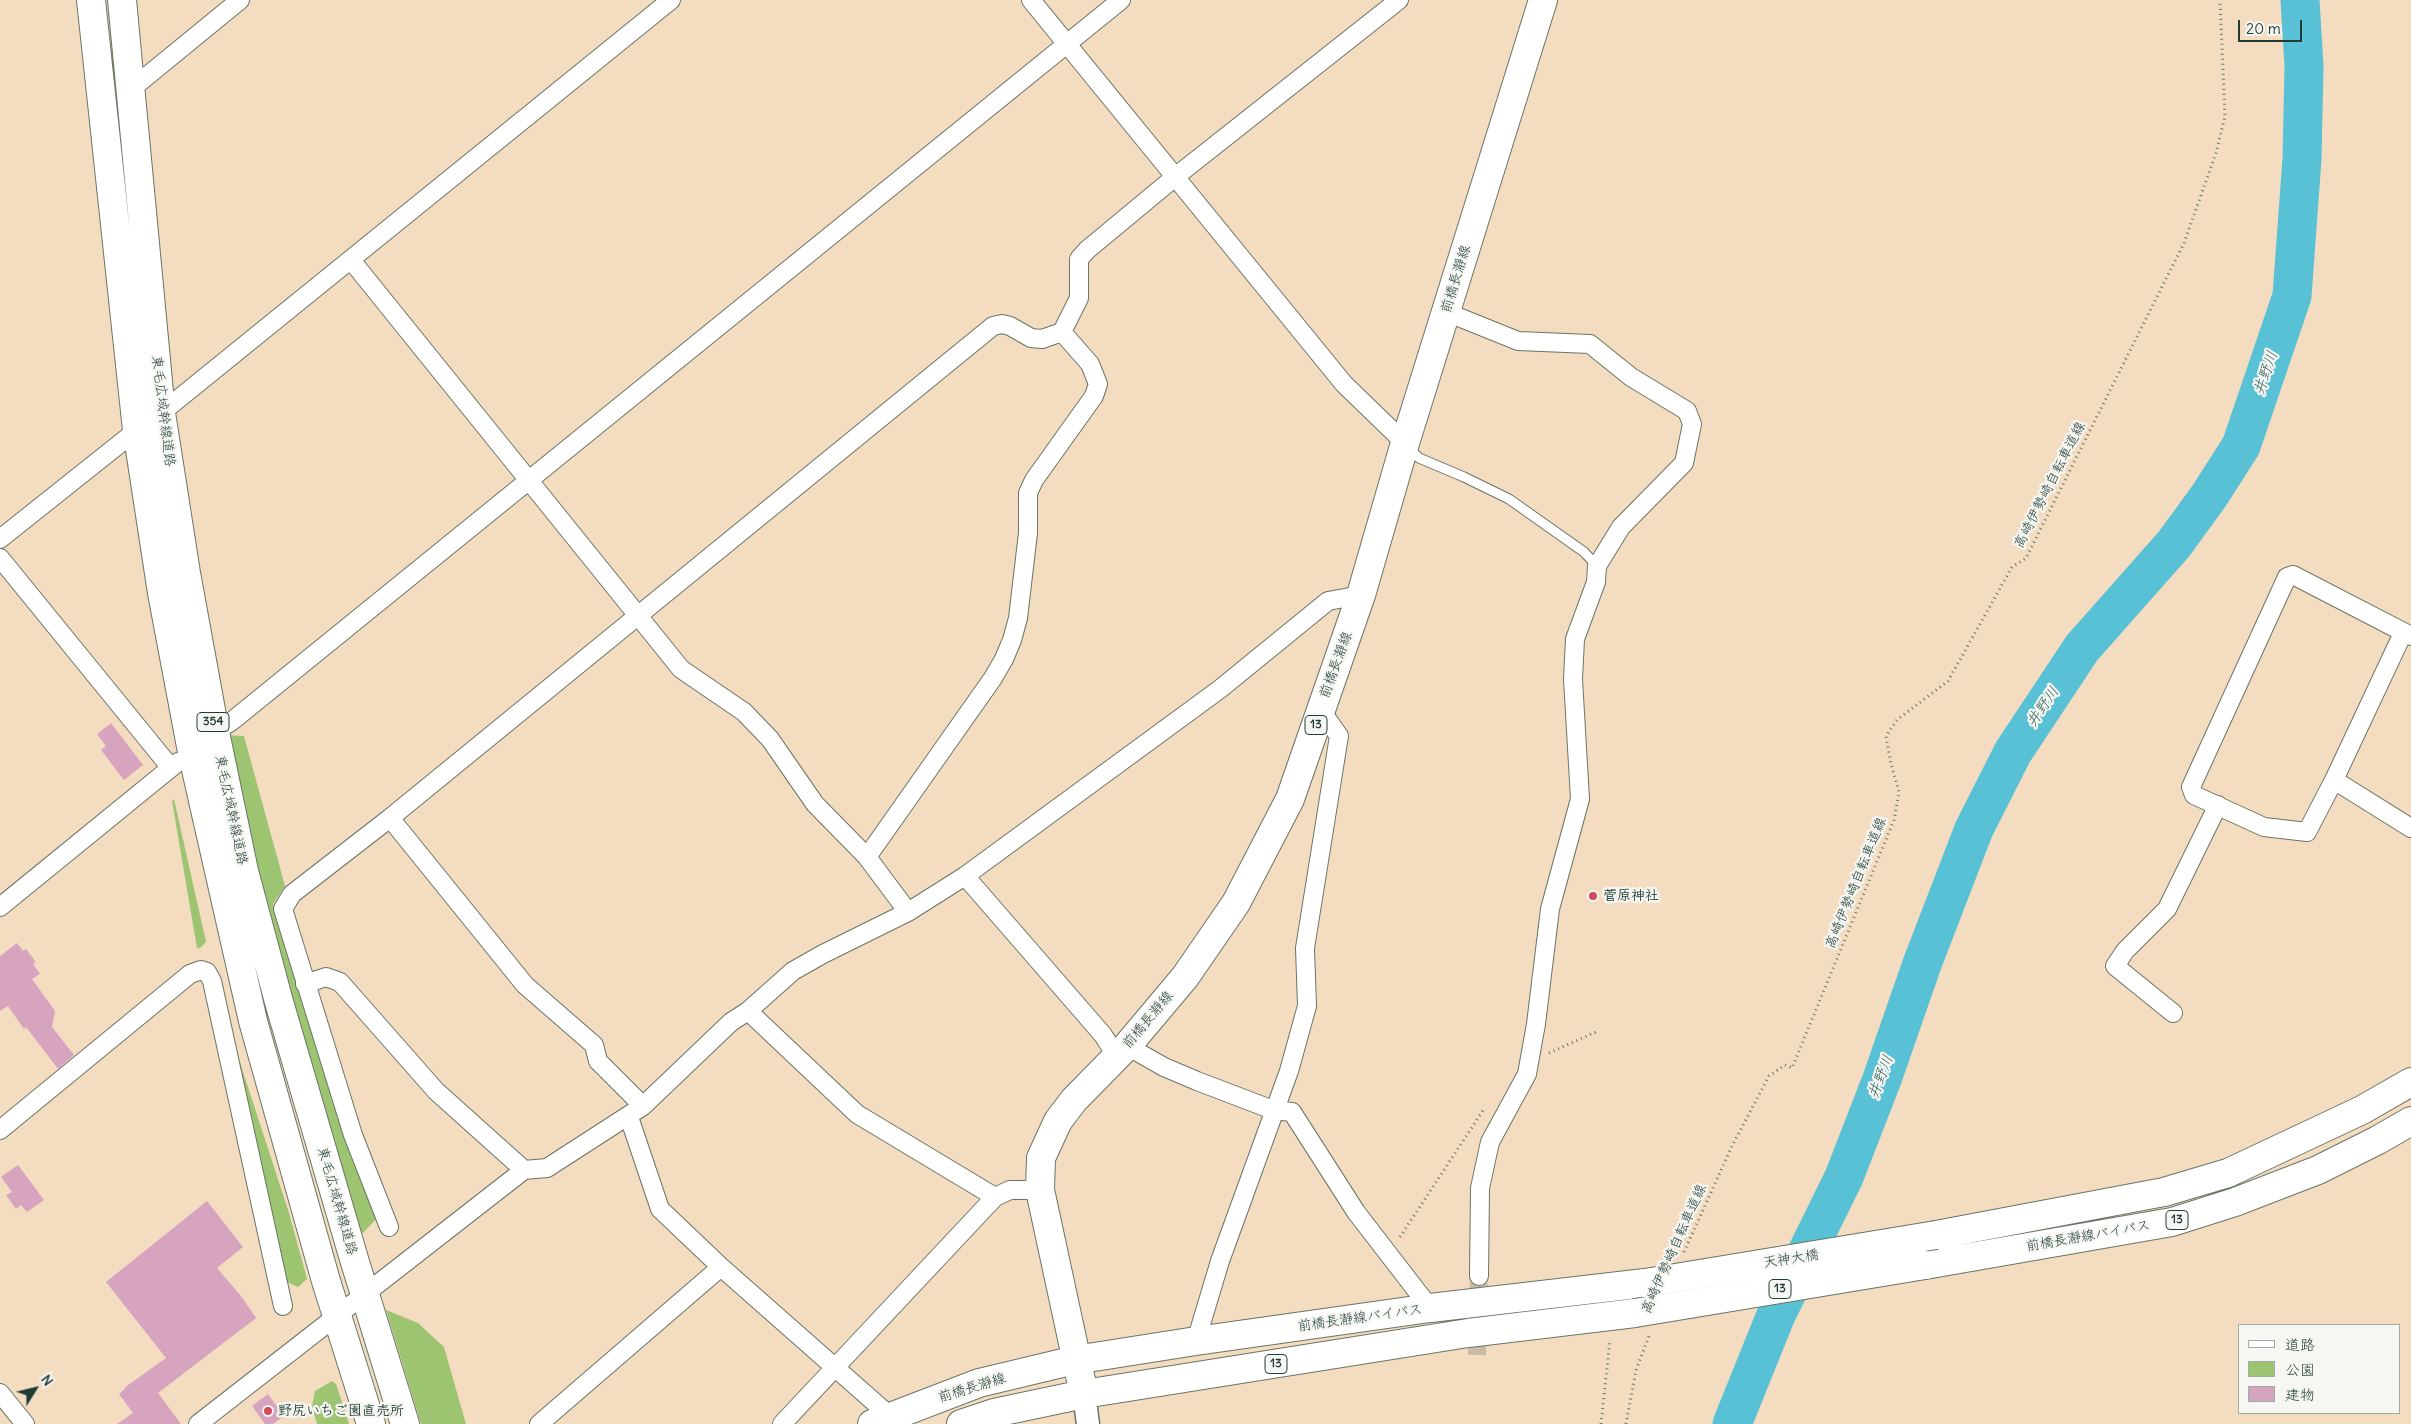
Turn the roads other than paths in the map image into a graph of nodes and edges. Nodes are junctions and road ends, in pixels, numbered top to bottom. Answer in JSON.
{"nodes":[{"id":1,"x":91,"y":0,"type":"edge"},
{"id":2,"x":122,"y":0,"type":"edge"},
{"id":3,"x":240,"y":0,"type":"edge"},
{"id":4,"x":671,"y":0,"type":"edge"},
{"id":5,"x":1031,"y":0,"type":"edge"},
{"id":6,"x":1121,"y":0,"type":"edge"},
{"id":7,"x":1399,"y":0,"type":"edge"},
{"id":8,"x":1543,"y":0,"type":"edge"},
{"id":9,"x":1067,"y":44,"type":"junction"},
{"id":10,"x":130,"y":90,"type":"junction"},
{"id":11,"x":1174,"y":177,"type":"junction"},
{"id":12,"x":351,"y":260,"type":"junction"},
{"id":13,"x":1446,"y":312,"type":"junction"},
{"id":14,"x":1062,"y":332,"type":"junction"},
{"id":15,"x":161,"y":413,"type":"junction"},
{"id":16,"x":137,"y":430,"type":"junction"},
{"id":17,"x":1405,"y":443,"type":"junction"},
{"id":18,"x":528,"y":482,"type":"junction"},
{"id":19,"x":0,"y":539,"type":"edge"},
{"id":20,"x":0,"y":558,"type":"edge"},
{"id":21,"x":1597,"y":566,"type":"junction"},
{"id":22,"x":1361,"y":594,"type":"junction"},
{"id":23,"x":636,"y":616,"type":"junction"},
{"id":24,"x":2407,"y":635,"type":"edge"},
{"id":25,"x":1320,"y":709,"type":"junction"},
{"id":26,"x":215,"y":732,"type":"junction"},
{"id":27,"x":192,"y":752,"type":"junction"},
{"id":28,"x":170,"y":768,"type":"junction"},
{"id":29,"x":2334,"y":780,"type":"junction"},
{"id":30,"x":2218,"y":805,"type":"junction"},
{"id":31,"x":390,"y":818,"type":"junction"},
{"id":32,"x":2411,"y":828,"type":"edge"},
{"id":33,"x":867,"y":857,"type":"junction"},
{"id":34,"x":965,"y":876,"type":"junction"},
{"id":35,"x":0,"y":907,"type":"edge"},
{"id":36,"x":908,"y":912,"type":"junction"},
{"id":37,"x":305,"y":984,"type":"junction"},
{"id":38,"x":748,"y":1011,"type":"junction"},
{"id":39,"x":2174,"y":1013,"type":"dead end"},
{"id":40,"x":1122,"y":1051,"type":"junction"},
{"id":41,"x":2411,"y":1082,"type":"edge"},
{"id":42,"x":644,"y":1106,"type":"junction"},
{"id":43,"x":1273,"y":1110,"type":"junction"},
{"id":44,"x":629,"y":1116,"type":"junction"},
{"id":45,"x":2411,"y":1121,"type":"edge"},
{"id":46,"x":0,"y":1130,"type":"edge"},
{"id":47,"x":524,"y":1170,"type":"junction"},
{"id":48,"x":1040,"y":1190,"type":"junction"},
{"id":49,"x":995,"y":1197,"type":"junction"},
{"id":50,"x":389,"y":1227,"type":"dead end"},
{"id":51,"x":1936,"y":1235,"type":"joint"},
{"id":52,"x":1925,"y":1265,"type":"joint"},
{"id":53,"x":721,"y":1267,"type":"junction"},
{"id":54,"x":1479,"y":1276,"type":"tunnel mouth"},
{"id":55,"x":1645,"y":1283,"type":"joint"},
{"id":56,"x":365,"y":1295,"type":"junction"},
{"id":57,"x":282,"y":1306,"type":"dead end"},
{"id":58,"x":1430,"y":1308,"type":"junction"},
{"id":59,"x":337,"y":1315,"type":"junction"},
{"id":60,"x":1196,"y":1341,"type":"junction"},
{"id":61,"x":1075,"y":1360,"type":"junction"},
{"id":62,"x":835,"y":1369,"type":"junction"},
{"id":63,"x":0,"y":1393,"type":"edge"},
{"id":64,"x":1084,"y":1394,"type":"junction"},
{"id":65,"x":881,"y":1420,"type":"edge"},
{"id":66,"x":25,"y":1424,"type":"edge"},
{"id":67,"x":198,"y":1424,"type":"edge"},
{"id":68,"x":371,"y":1424,"type":"edge"},
{"id":69,"x":406,"y":1424,"type":"edge"},
{"id":70,"x":539,"y":1424,"type":"edge"},
{"id":71,"x":782,"y":1424,"type":"edge"},
{"id":72,"x":962,"y":1424,"type":"edge"},
{"id":73,"x":1088,"y":1424,"type":"edge"}],
"edges":[{"from":1,"to":16,"type":"main road","name":"東毛広域幹線道路","number":"354"},
{"from":2,"to":10,"type":"main road","name":"東毛広域幹線道路","number":"354"},
{"from":3,"to":10,"type":"street"},
{"from":4,"to":12,"type":"street"},
{"from":5,"to":9,"type":"street"},
{"from":6,"to":9,"type":"street"},
{"from":7,"to":11,"type":"street"},
{"from":8,"to":13,"type":"main road","name":"前橋長瀞線","number":"13"},
{"from":9,"to":11,"type":"street"},
{"from":9,"to":18,"type":"street"},
{"from":10,"to":15,"type":"main road","name":"東毛広域幹線道路","number":"354"},
{"from":11,"to":14,"type":"street"},
{"from":11,"to":17,"type":"street"},
{"from":12,"to":15,"type":"street"},
{"from":12,"to":18,"type":"street"},
{"from":13,"to":17,"type":"main road","name":"前橋長瀞線","number":"13"},
{"from":13,"to":21,"type":"street"},
{"from":14,"to":23,"type":"street"},
{"from":14,"to":33,"type":"street"},
{"from":15,"to":26,"type":"main road","name":"東毛広域幹線道路","number":"354"},
{"from":16,"to":19,"type":"street"},
{"from":16,"to":27,"type":"main road","name":"東毛広域幹線道路","number":"354"},
{"from":17,"to":21,"type":"lane"},
{"from":17,"to":22,"type":"main road","name":"前橋長瀞線","number":"13"},
{"from":18,"to":23,"type":"street"},
{"from":18,"to":26,"type":"street"},
{"from":20,"to":28,"type":"street"},
{"from":21,"to":54,"type":"street"},
{"from":22,"to":25,"type":"main road","name":"前橋長瀞線","number":"13"},
{"from":22,"to":34,"type":"street"},
{"from":23,"to":31,"type":"street"},
{"from":23,"to":33,"type":"street"},
{"from":24,"to":29,"type":"street"},
{"from":24,"to":30,"type":"street"},
{"from":25,"to":40,"type":"main road","name":"前橋長瀞線","number":"13"},
{"from":25,"to":43,"type":"street"},
{"from":26,"to":56,"type":"main road","name":"東毛広域幹線道路","number":"354"},
{"from":27,"to":28,"type":"street"},
{"from":27,"to":59,"type":"main road","name":"東毛広域幹線道路","number":"354"},
{"from":28,"to":35,"type":"street"},
{"from":29,"to":30,"type":"street"},
{"from":29,"to":32,"type":"street"},
{"from":30,"to":39,"type":"street"},
{"from":31,"to":37,"type":"street"},
{"from":31,"to":42,"type":"street"},
{"from":33,"to":36,"type":"street"},
{"from":34,"to":36,"type":"street"},
{"from":34,"to":40,"type":"street"},
{"from":36,"to":38,"type":"street"},
{"from":37,"to":47,"type":"street"},
{"from":37,"to":50,"type":"street"},
{"from":38,"to":42,"type":"street"},
{"from":38,"to":49,"type":"street"},
{"from":40,"to":43,"type":"street"},
{"from":40,"to":48,"type":"main road","name":"前橋長瀞線","number":"13"},
{"from":41,"to":51,"type":"main road","name":"前橋長瀞線バイパス","number":"13"},
{"from":42,"to":44,"type":"street"},
{"from":43,"to":58,"type":"street"},
{"from":43,"to":60,"type":"street"},
{"from":44,"to":47,"type":"street"},
{"from":44,"to":53,"type":"street"},
{"from":45,"to":52,"type":"main road","name":"前橋長瀞線バイパス","number":"13"},
{"from":46,"to":57,"type":"street"},
{"from":47,"to":56,"type":"street"},
{"from":48,"to":49,"type":"street"},
{"from":48,"to":61,"type":"main road","name":"前橋長瀞線","number":"13"},
{"from":49,"to":62,"type":"street"},
{"from":51,"to":55,"type":"main road","name":"天神大橋","number":"13","bridge":true},
{"from":52,"to":64,"type":"main road","name":"天神大橋","number":"13","bridge":true},
{"from":53,"to":62,"type":"street"},
{"from":53,"to":70,"type":"street"},
{"from":55,"to":58,"type":"main road","name":"前橋長瀞線バイパス","number":"13"},
{"from":56,"to":59,"type":"street"},
{"from":56,"to":69,"type":"main road","name":"東毛広域幹線道路","number":"354"},
{"from":58,"to":60,"type":"main road","name":"前橋長瀞線バイパス","number":"13"},
{"from":59,"to":67,"type":"street"},
{"from":59,"to":68,"type":"main road","name":"東毛広域幹線道路","number":"354"},
{"from":60,"to":61,"type":"main road","name":"前橋長瀞線バイパス","number":"13"},
{"from":61,"to":64,"type":"main road","name":"前橋長瀞線","number":"13"},
{"from":61,"to":65,"type":"main road","name":"前橋長瀞線","number":"13"},
{"from":62,"to":65,"type":"street"},
{"from":62,"to":71,"type":"street"},
{"from":63,"to":66,"type":"street"},
{"from":64,"to":72,"type":"main road","number":"13"},
{"from":64,"to":73,"type":"street"}]}
